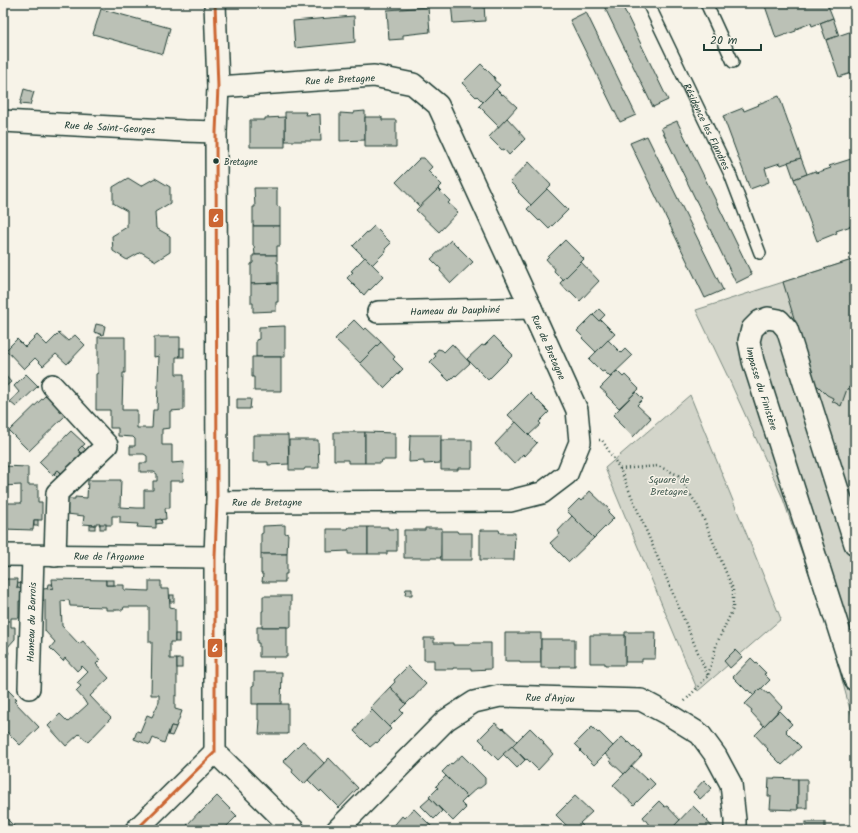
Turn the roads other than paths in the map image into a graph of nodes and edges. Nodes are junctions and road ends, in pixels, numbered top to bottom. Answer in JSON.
{"nodes":[{"id":1,"x":216,"y":3,"type":"edge"},
{"id":2,"x":648,"y":3,"type":"edge"},
{"id":3,"x":706,"y":3,"type":"edge"},
{"id":4,"x":733,"y":62,"type":"dead end"},
{"id":5,"x":218,"y":88,"type":"junction"},
{"id":6,"x":3,"y":121,"type":"edge"},
{"id":7,"x":216,"y":132,"type":"junction"},
{"id":8,"x":760,"y":253,"type":"dead end"},
{"id":9,"x":531,"y":308,"type":"junction"},
{"id":10,"x":378,"y":312,"type":"dead end"},
{"id":11,"x":52,"y":385,"type":"dead end"},
{"id":12,"x":217,"y":502,"type":"junction"},
{"id":13,"x":855,"y":544,"type":"edge"},
{"id":14,"x":3,"y":555,"type":"edge"},
{"id":15,"x":33,"y":556,"type":"junction"},
{"id":16,"x":55,"y":556,"type":"junction"},
{"id":17,"x":215,"y":557,"type":"junction"},
{"id":18,"x":855,"y":680,"type":"edge"},
{"id":19,"x":29,"y":688,"type":"dead end"},
{"id":20,"x":214,"y":752,"type":"junction"},
{"id":21,"x":136,"y":830,"type":"edge"},
{"id":22,"x":294,"y":830,"type":"edge"},
{"id":23,"x":337,"y":830,"type":"edge"},
{"id":24,"x":735,"y":830,"type":"edge"}],
"edges":[{"from":1,"to":5,"type":"street"},
{"from":2,"to":8,"type":"lane","name":"Résidence les Flandres"},
{"from":3,"to":4,"type":"lane"},
{"from":5,"to":7,"type":"street"},
{"from":5,"to":9,"type":"street","name":"Rue de Bretagne"},
{"from":6,"to":7,"type":"street","name":"Rue de Saint-Georges"},
{"from":7,"to":12,"type":"street"},
{"from":9,"to":10,"type":"street","name":"Hameau du Dauphiné"},
{"from":9,"to":12,"type":"street","name":"Rue de Bretagne"},
{"from":11,"to":16,"type":"street"},
{"from":12,"to":17,"type":"street"},
{"from":13,"to":18,"type":"street","name":"Impasse du Finistère"},
{"from":14,"to":15,"type":"street","name":"Rue de l'Argonne"},
{"from":15,"to":16,"type":"street","name":"Rue de l'Argonne"},
{"from":15,"to":19,"type":"street","name":"Hameau du Barrois"},
{"from":16,"to":17,"type":"street","name":"Rue de l'Argonne"},
{"from":17,"to":20,"type":"street"},
{"from":20,"to":21,"type":"street"},
{"from":20,"to":22,"type":"street"},
{"from":23,"to":24,"type":"street","name":"Rue d'Anjou"}]}
